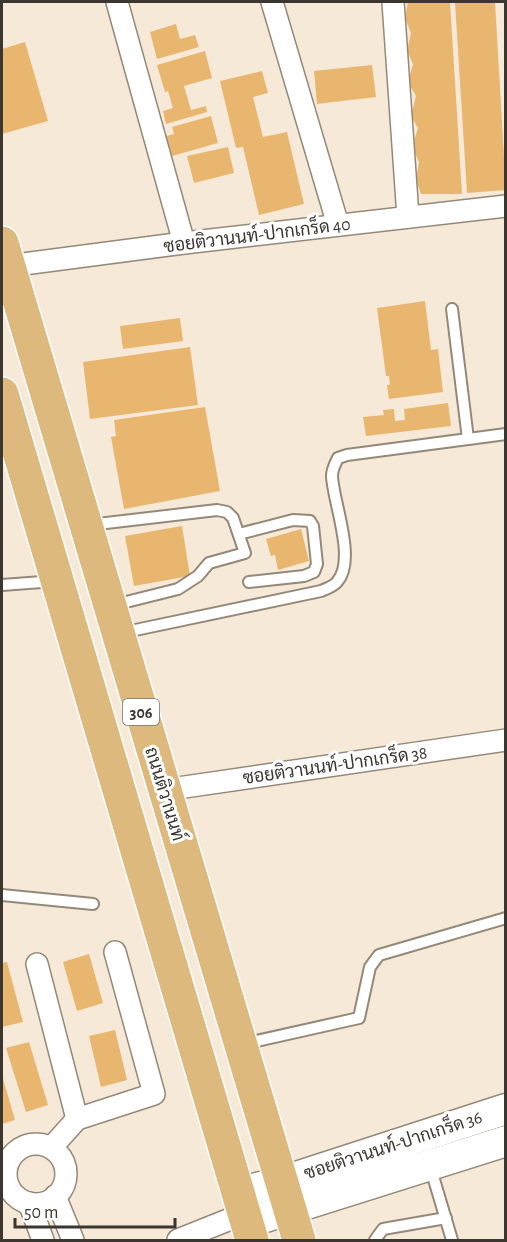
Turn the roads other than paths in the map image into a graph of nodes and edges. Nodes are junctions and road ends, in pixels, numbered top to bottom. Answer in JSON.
{"nodes":[{"id":1,"x":117,"y":2,"type":"edge"},
{"id":2,"x":272,"y":2,"type":"edge"},
{"id":3,"x":393,"y":2,"type":"edge"},
{"id":4,"x":506,"y":206,"type":"edge"},
{"id":5,"x":408,"y":217,"type":"junction"},
{"id":6,"x":338,"y":225,"type":"junction"},
{"id":7,"x":184,"y":243,"type":"junction"},
{"id":8,"x":5,"y":255,"type":"edge"},
{"id":9,"x":452,"y":309,"type":"dead end"},
{"id":10,"x":12,"y":315,"type":"edge"},
{"id":11,"x":2,"y":394,"type":"edge"},
{"id":12,"x":506,"y":434,"type":"edge"},
{"id":13,"x":468,"y":439,"type":"junction"},
{"id":14,"x":86,"y":526,"type":"junction"},
{"id":15,"x":239,"y":534,"type":"junction"},
{"id":16,"x":57,"y":581,"type":"junction"},
{"id":17,"x":249,"y":582,"type":"dead end"},
{"id":18,"x":2,"y":585,"type":"edge"},
{"id":19,"x":114,"y":620,"type":"junction"},
{"id":20,"x":506,"y":740,"type":"edge"},
{"id":21,"x":164,"y":790,"type":"junction"},
{"id":22,"x":2,"y":895,"type":"edge"},
{"id":23,"x":93,"y":904,"type":"dead end"},
{"id":24,"x":506,"y":918,"type":"edge"},
{"id":25,"x":115,"y":952,"type":"dead end"},
{"id":26,"x":37,"y":964,"type":"dead end"},
{"id":27,"x":240,"y":1044,"type":"junction"},
{"id":28,"x":506,"y":1109,"type":"edge"},
{"id":29,"x":77,"y":1119,"type":"junction"},
{"id":30,"x":506,"y":1141,"type":"edge"},
{"id":31,"x":51,"y":1148,"type":"junction"},
{"id":32,"x":430,"y":1165,"type":"junction"},
{"id":33,"x":5,"y":1191,"type":"edge"},
{"id":34,"x":285,"y":1195,"type":"junction"},
{"id":35,"x":56,"y":1196,"type":"junction"},
{"id":36,"x":29,"y":1203,"type":"junction"},
{"id":37,"x":244,"y":1218,"type":"edge"},
{"id":38,"x":446,"y":1218,"type":"junction"},
{"id":39,"x":43,"y":1240,"type":"edge"},
{"id":40,"x":73,"y":1240,"type":"edge"},
{"id":41,"x":178,"y":1240,"type":"edge"},
{"id":42,"x":299,"y":1240,"type":"edge"},
{"id":43,"x":375,"y":1240,"type":"edge"},
{"id":44,"x":452,"y":1240,"type":"edge"}],
"edges":[{"from":1,"to":7,"type":"street"},
{"from":2,"to":6,"type":"street"},
{"from":3,"to":5,"type":"street"},
{"from":4,"to":5,"type":"street","name":"ซอยติวานนท์-ปากเกร็ด 40"},
{"from":5,"to":6,"type":"street","name":"ซอยติวานนท์-ปากเกร็ด 40"},
{"from":6,"to":7,"type":"street","name":"ซอยติวานนท์-ปากเกร็ด 40"},
{"from":7,"to":8,"type":"street","name":"ซอยติวานนท์-ปากเกร็ด 40"},
{"from":8,"to":10,"type":"main road","name":"ถนนติวานนท์","number":"306"},
{"from":9,"to":13,"type":"lane"},
{"from":10,"to":14,"type":"main road","name":"ถนนติวานนท์","number":"306"},
{"from":11,"to":16,"type":"main road","number":"306"},
{"from":12,"to":13,"type":"lane"},
{"from":13,"to":19,"type":"lane"},
{"from":14,"to":15,"type":"lane"},
{"from":14,"to":19,"type":"main road","name":"ถนนติวานนท์","number":"306"},
{"from":15,"to":17,"type":"lane"},
{"from":15,"to":19,"type":"lane"},
{"from":16,"to":18,"type":"lane"},
{"from":16,"to":37,"type":"main road","number":"306"},
{"from":19,"to":21,"type":"main road","name":"ถนนติวานนท์","number":"306"},
{"from":20,"to":21,"type":"street","name":"ซอยติวานนท์-ปากเกร็ด 38"},
{"from":21,"to":27,"type":"main road","name":"ถนนติวานนท์","number":"306"},
{"from":22,"to":23,"type":"lane"},
{"from":24,"to":27,"type":"lane"},
{"from":25,"to":29,"type":"street"},
{"from":26,"to":29,"type":"street"},
{"from":27,"to":34,"type":"main road","name":"ถนนติวานนท์","number":"306"},
{"from":28,"to":34,"type":"street","name":"ซอยติวานนท์-ปากเกร็ด 36"},
{"from":29,"to":31,"type":"street"},
{"from":30,"to":32,"type":"street","name":"ซอยติวานนท์-ปากเกร็ด 36"},
{"from":31,"to":33,"type":"street"},
{"from":31,"to":35,"type":"street"},
{"from":32,"to":34,"type":"street","name":"ซอยติวานนท์-ปากเกร็ด 36"},
{"from":32,"to":38,"type":"lane"},
{"from":33,"to":36,"type":"street"},
{"from":34,"to":37,"type":"street"},
{"from":34,"to":42,"type":"main road","name":"ถนนติวานนท์","number":"306"},
{"from":35,"to":36,"type":"street"},
{"from":35,"to":40,"type":"street"},
{"from":36,"to":39,"type":"street"},
{"from":37,"to":41,"type":"street"},
{"from":38,"to":43,"type":"lane"},
{"from":38,"to":44,"type":"lane"}]}
